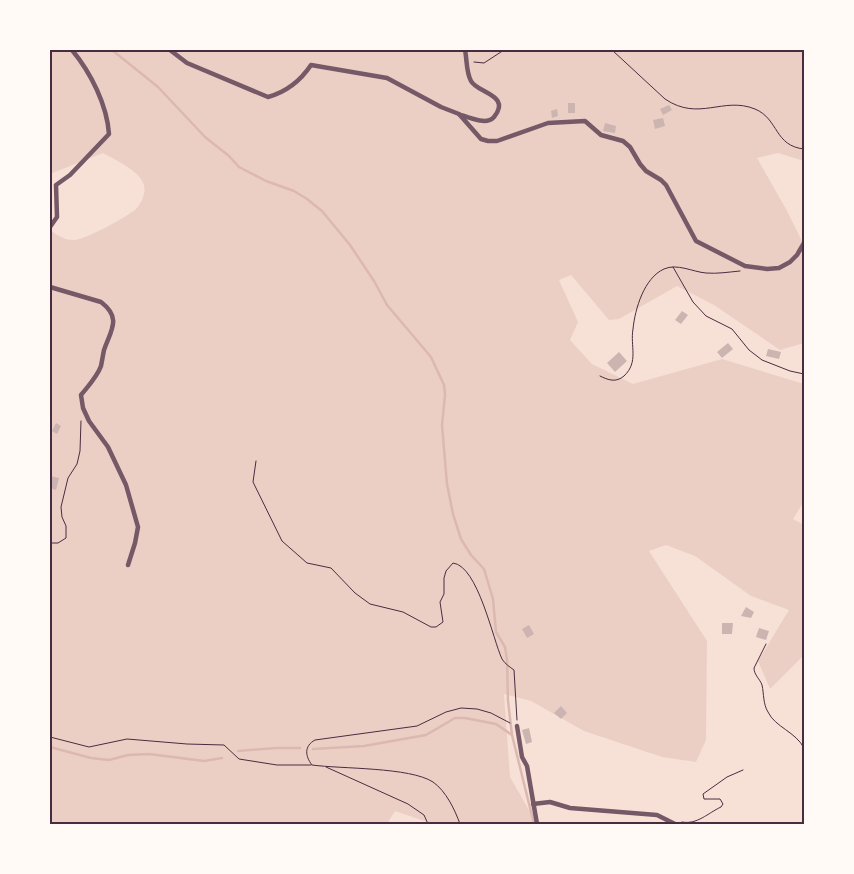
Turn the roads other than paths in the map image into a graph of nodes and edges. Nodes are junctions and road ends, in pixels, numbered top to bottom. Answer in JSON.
{"nodes":[{"id":1,"x":72,"y":50,"type":"edge"},
{"id":2,"x":170,"y":50,"type":"edge"},
{"id":3,"x":465,"y":50,"type":"edge"},
{"id":4,"x":460,"y":114,"type":"junction"},
{"id":5,"x":50,"y":227,"type":"edge"},
{"id":6,"x":804,"y":242,"type":"edge"},
{"id":7,"x":50,"y":286,"type":"edge"},
{"id":8,"x":128,"y":565,"type":"dead end"},
{"id":9,"x":517,"y":726,"type":"road end"},
{"id":10,"x":533,"y":804,"type":"junction"},
{"id":11,"x":675,"y":821,"type":"edge"},
{"id":12,"x":537,"y":824,"type":"edge"}],
"edges":[{"from":1,"to":5,"type":"street"},
{"from":2,"to":4,"type":"street"},
{"from":3,"to":4,"type":"street"},
{"from":4,"to":6,"type":"street"},
{"from":7,"to":8,"type":"street"},
{"from":9,"to":10,"type":"street"},
{"from":10,"to":11,"type":"street"},
{"from":10,"to":12,"type":"street"}]}
